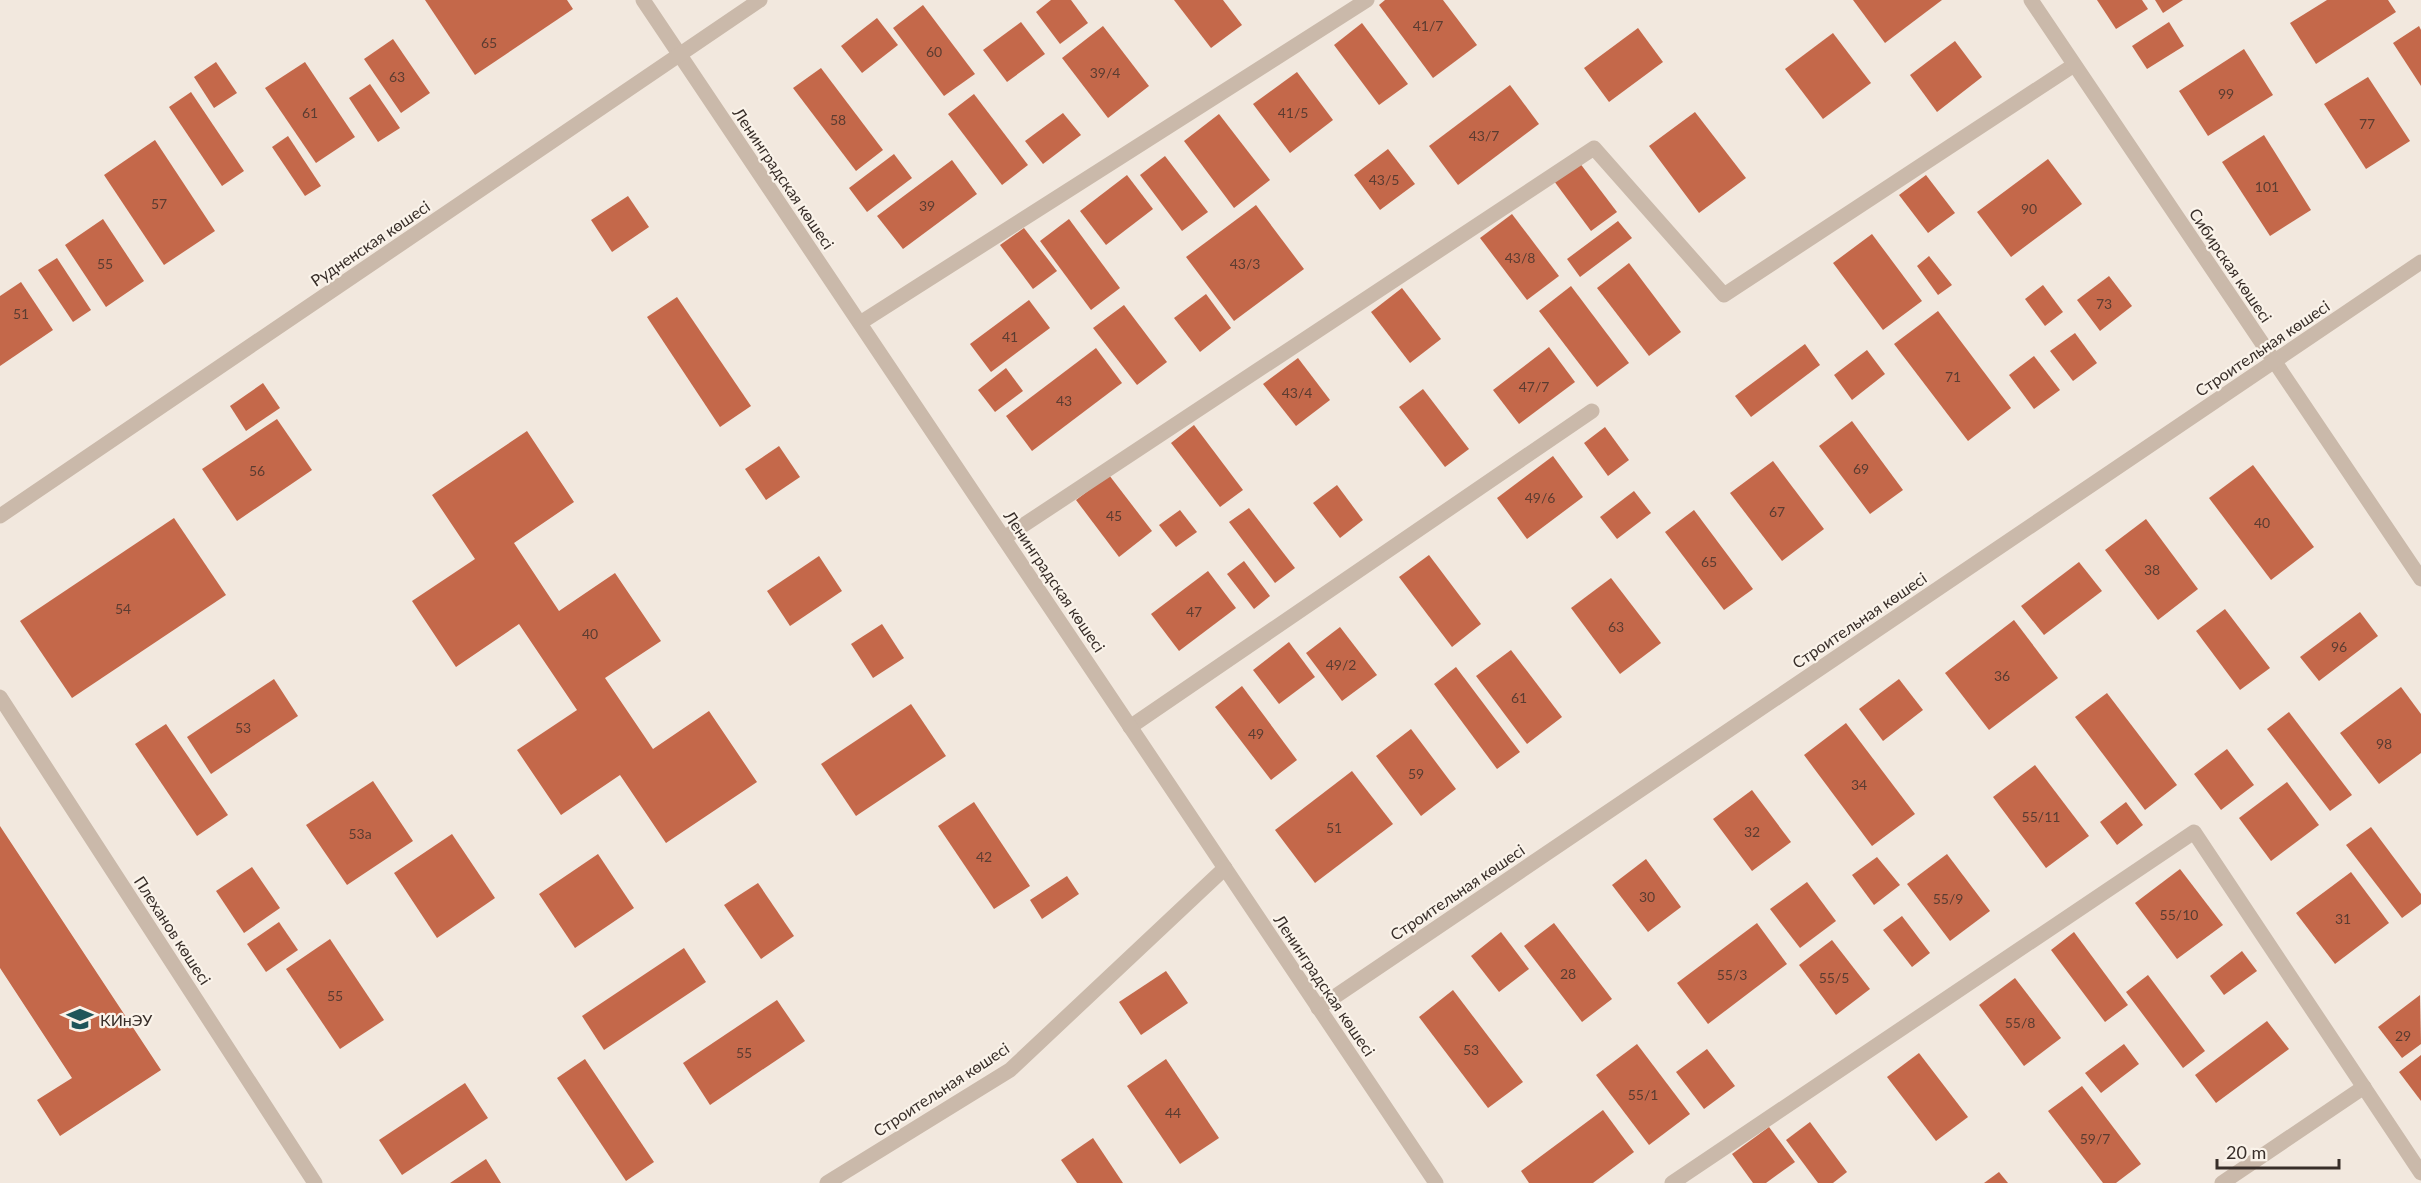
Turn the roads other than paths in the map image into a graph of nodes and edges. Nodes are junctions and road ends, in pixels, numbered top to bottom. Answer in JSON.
{"nodes":[{"id":1,"x":643,"y":0,"type":"edge"},
{"id":2,"x":760,"y":0,"type":"edge"},
{"id":3,"x":1367,"y":0,"type":"edge"},
{"id":4,"x":2031,"y":0,"type":"edge"},
{"id":5,"x":680,"y":54,"type":"junction"},
{"id":6,"x":2074,"y":65,"type":"junction"},
{"id":7,"x":2421,"y":262,"type":"edge"},
{"id":8,"x":860,"y":323,"type":"junction"},
{"id":9,"x":2274,"y":361,"type":"junction"},
{"id":10,"x":1592,"y":411,"type":"dead end"},
{"id":11,"x":0,"y":516,"type":"edge"},
{"id":12,"x":1004,"y":538,"type":"junction"},
{"id":13,"x":2421,"y":579,"type":"edge"},
{"id":14,"x":0,"y":697,"type":"edge"},
{"id":15,"x":1130,"y":727,"type":"junction"},
{"id":16,"x":1225,"y":868,"type":"junction"},
{"id":17,"x":1318,"y":1008,"type":"junction"},
{"id":18,"x":2364,"y":1087,"type":"junction"},
{"id":19,"x":2421,"y":1173,"type":"edge"},
{"id":20,"x":315,"y":1183,"type":"edge"},
{"id":21,"x":827,"y":1183,"type":"edge"},
{"id":22,"x":1436,"y":1183,"type":"edge"},
{"id":23,"x":1672,"y":1183,"type":"edge"},
{"id":24,"x":2222,"y":1183,"type":"edge"}],
"edges":[{"from":1,"to":5,"type":"street","name":"Ленинградская көшесі"},
{"from":2,"to":5,"type":"street","name":"Рудненская көшесі"},
{"from":3,"to":8,"type":"street"},
{"from":4,"to":6,"type":"street","name":"Сибирская көшесі"},
{"from":5,"to":8,"type":"street","name":"Ленинградская көшесі"},
{"from":5,"to":11,"type":"street","name":"Рудненская көшесі"},
{"from":6,"to":9,"type":"street","name":"Сибирская көшесі"},
{"from":6,"to":12,"type":"street"},
{"from":7,"to":9,"type":"street","name":"Строительная көшесі"},
{"from":8,"to":12,"type":"street","name":"Ленинградская көшесі"},
{"from":9,"to":13,"type":"street","name":"Сибирская көшесі"},
{"from":9,"to":17,"type":"street","name":"Строительная көшесі"},
{"from":10,"to":15,"type":"street"},
{"from":12,"to":15,"type":"street","name":"Ленинградская көшесі"},
{"from":14,"to":20,"type":"street","name":"Плеханов көшесі"},
{"from":15,"to":16,"type":"street","name":"Ленинградская көшесі"},
{"from":16,"to":17,"type":"street","name":"Ленинградская көшесі"},
{"from":16,"to":21,"type":"street","name":"Строительная көшесі"},
{"from":17,"to":22,"type":"street","name":"Ленинградская көшесі"},
{"from":18,"to":19,"type":"street"},
{"from":18,"to":23,"type":"street"},
{"from":18,"to":24,"type":"street"}]}
